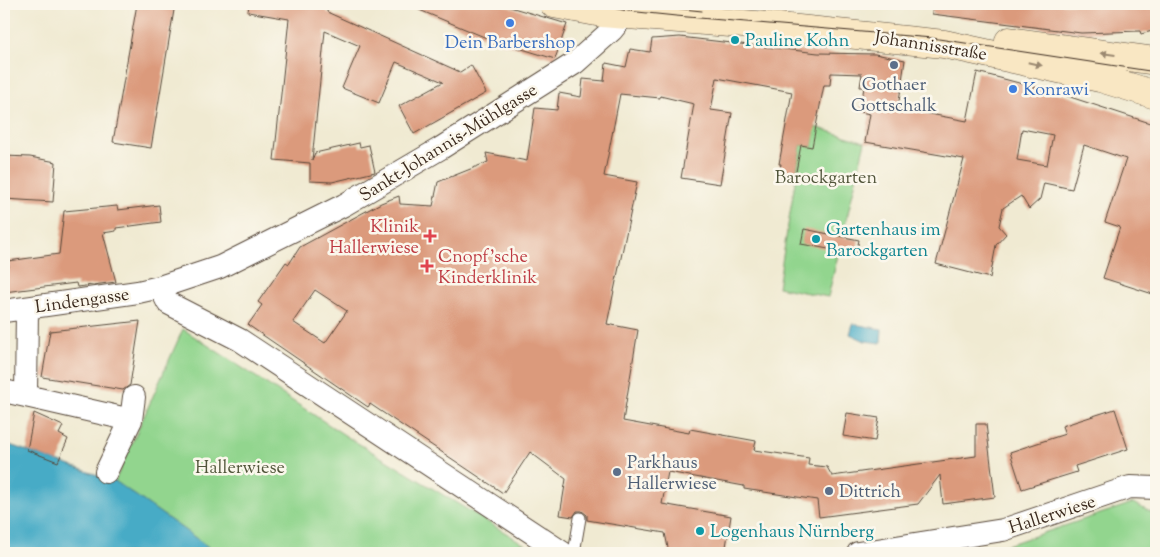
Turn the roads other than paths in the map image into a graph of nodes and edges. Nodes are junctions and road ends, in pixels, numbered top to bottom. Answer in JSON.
{"nodes":[{"id":1,"x":554,"y":4,"type":"edge"},
{"id":2,"x":676,"y":4,"type":"edge"},
{"id":3,"x":629,"y":10,"type":"edge"},
{"id":4,"x":1156,"y":61,"type":"edge"},
{"id":5,"x":1156,"y":95,"type":"edge"},
{"id":6,"x":160,"y":287,"type":"junction"},
{"id":7,"x":27,"y":309,"type":"junction"},
{"id":8,"x":4,"y":310,"type":"edge"},
{"id":9,"x":4,"y":391,"type":"edge"},
{"id":10,"x":26,"y":396,"type":"junction"},
{"id":11,"x":134,"y":397,"type":"dead end"},
{"id":12,"x":132,"y":420,"type":"junction"},
{"id":13,"x":106,"y":472,"type":"dead end"},
{"id":14,"x":1156,"y":488,"type":"edge"},
{"id":15,"x":580,"y":518,"type":"dead end"},
{"id":16,"x":563,"y":553,"type":"edge"},
{"id":17,"x":574,"y":553,"type":"edge"},
{"id":18,"x":858,"y":553,"type":"edge"}],
"edges":[{"from":1,"to":3,"type":"main road","name":"Johannisstraße"},
{"from":4,"to":2,"type":"main road","name":"Johannisstraße","one_way":true},
{"from":3,"to":5,"type":"main road","name":"Johannisstraße","one_way":true},
{"from":3,"to":6,"type":"street","name":"Sankt-Johannis-Mühlgasse"},
{"from":6,"to":7,"type":"street","name":"Lindengasse"},
{"from":6,"to":16,"type":"street"},
{"from":7,"to":8,"type":"street","name":"Lindengasse"},
{"from":7,"to":10,"type":"street"},
{"from":9,"to":10,"type":"street"},
{"from":10,"to":12,"type":"street"},
{"from":11,"to":12,"type":"street"},
{"from":12,"to":13,"type":"street"},
{"from":14,"to":18,"type":"street","name":"Hallerwiese"},
{"from":15,"to":17,"type":"lane"}]}
